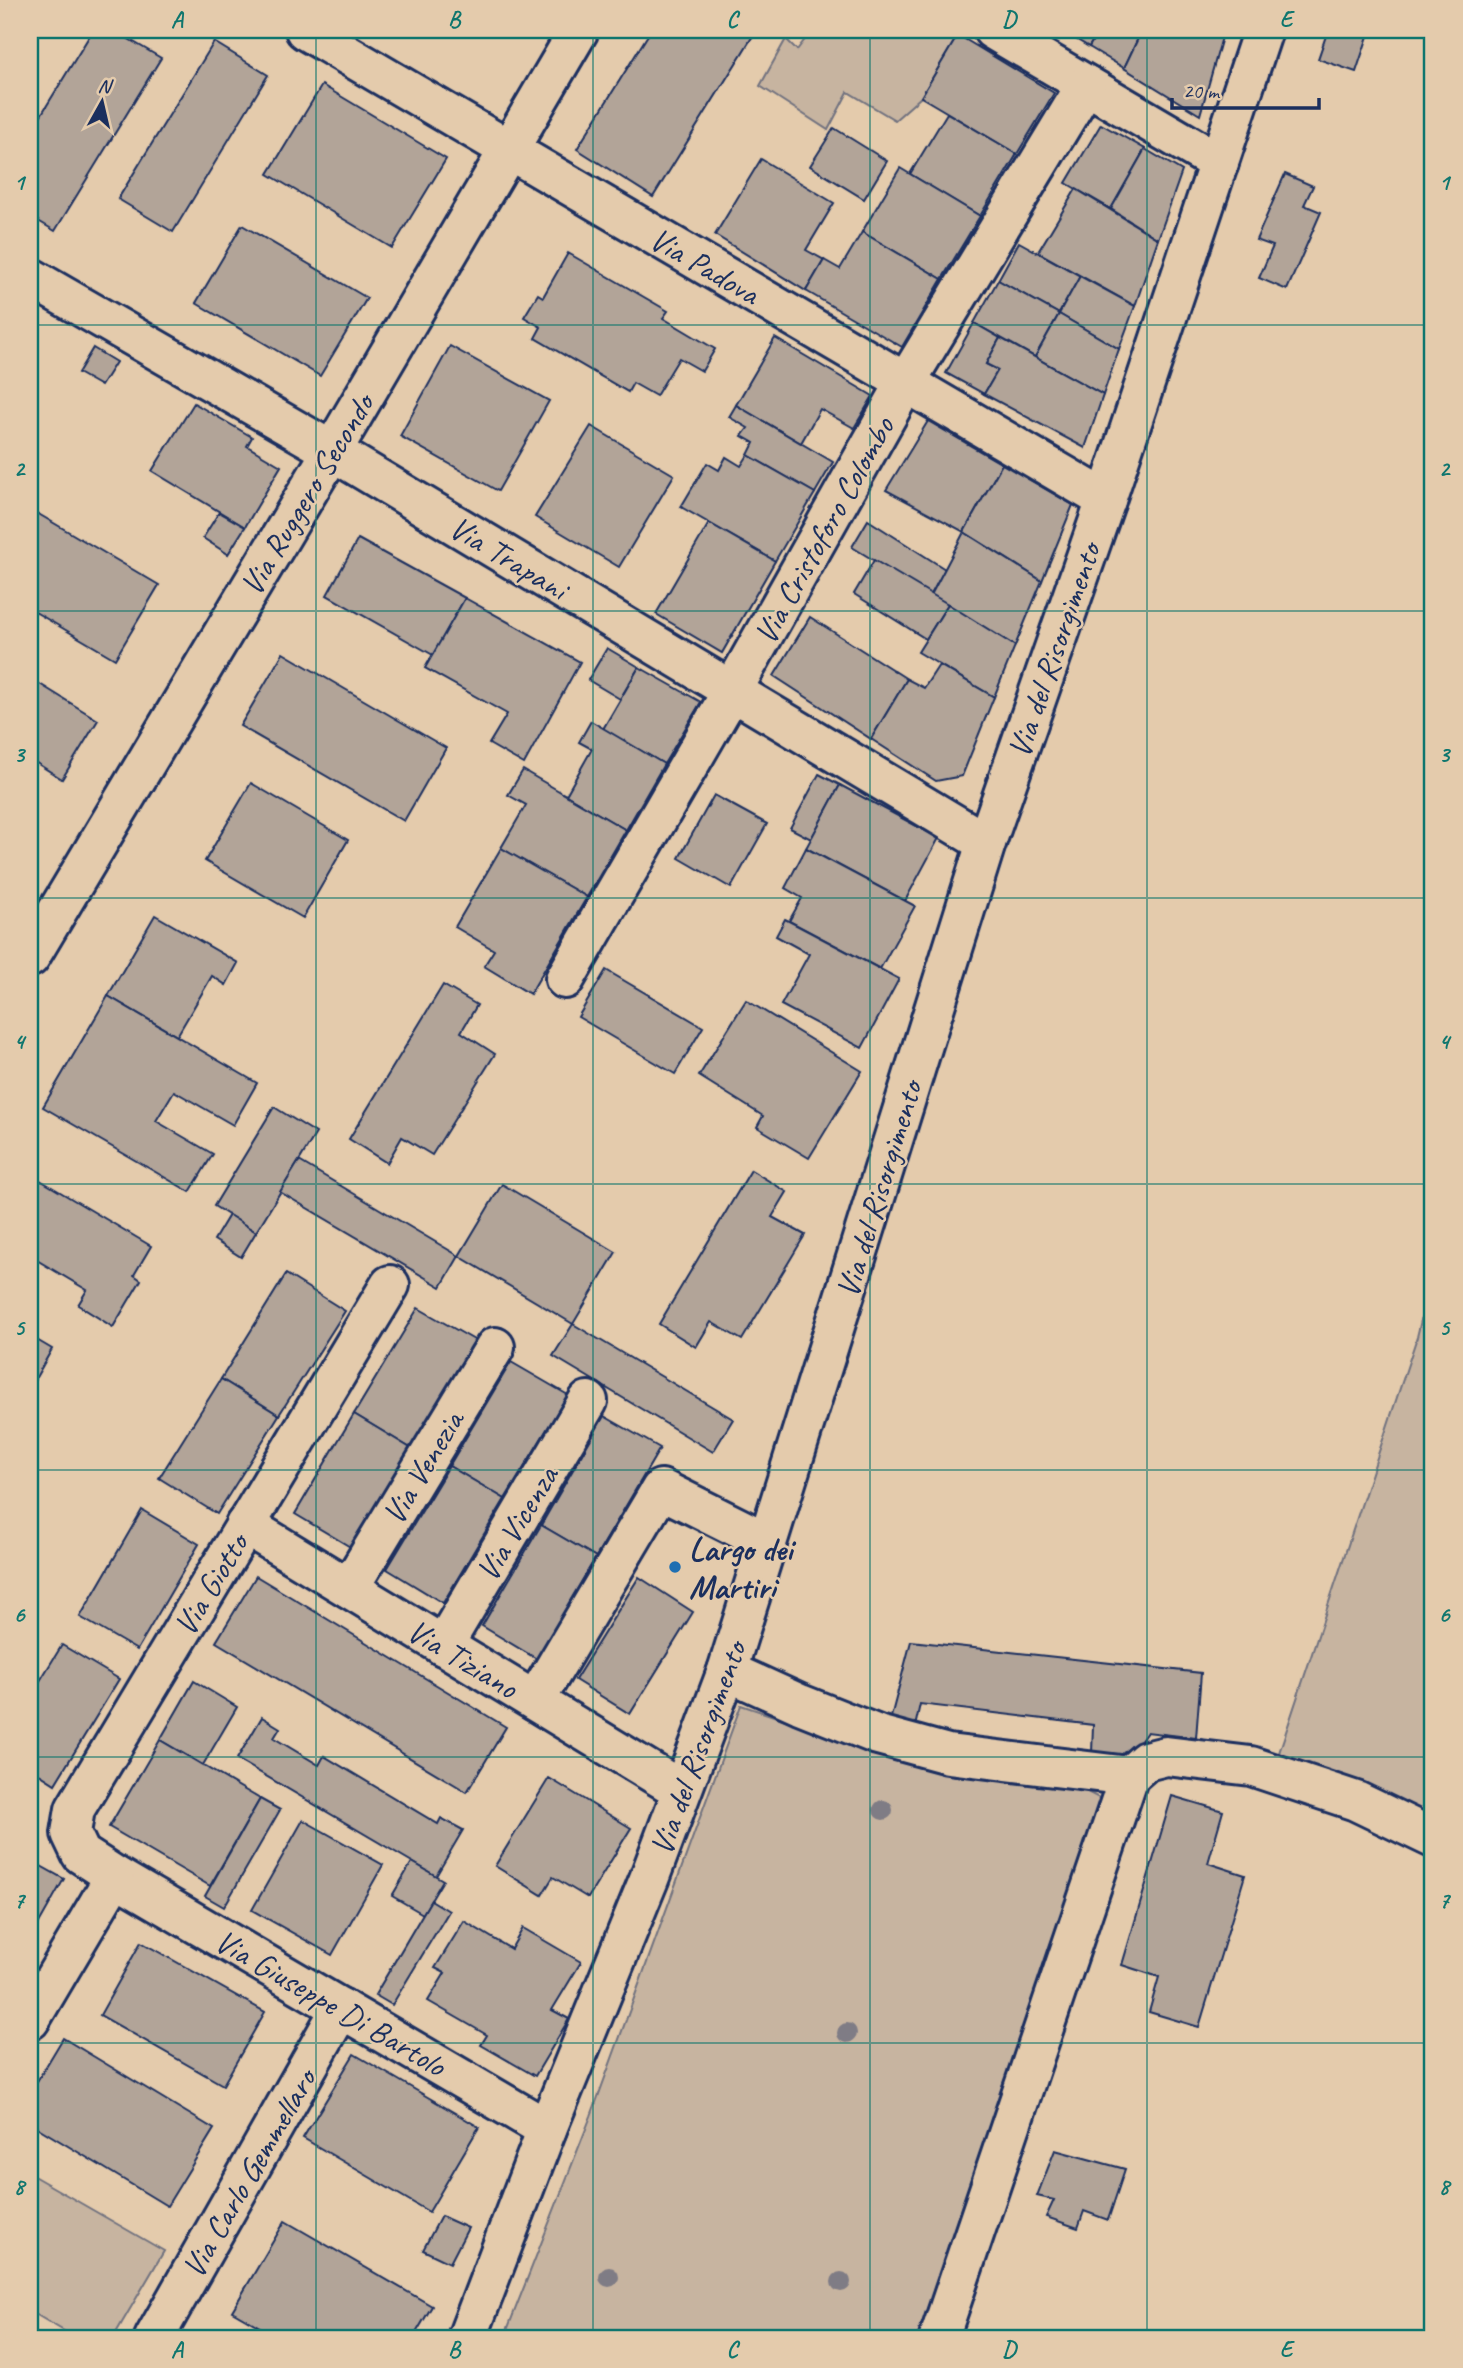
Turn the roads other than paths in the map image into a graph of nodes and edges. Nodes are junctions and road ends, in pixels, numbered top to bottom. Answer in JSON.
{"nodes":[{"id":1,"x":305,"y":30,"type":"edge"},
{"id":2,"x":579,"y":30,"type":"edge"},
{"id":3,"x":993,"y":30,"type":"edge"},
{"id":4,"x":1263,"y":30,"type":"edge"},
{"id":5,"x":1086,"y":85,"type":"junction"},
{"id":6,"x":509,"y":150,"type":"junction"},
{"id":7,"x":1219,"y":163,"type":"junction"},
{"id":8,"x":30,"y":277,"type":"edge"},
{"id":9,"x":906,"y":382,"type":"junction"},
{"id":10,"x":332,"y":451,"type":"junction"},
{"id":11,"x":1106,"y":500,"type":"junction"},
{"id":12,"x":732,"y":691,"type":"junction"},
{"id":13,"x":986,"y":843,"type":"junction"},
{"id":14,"x":30,"y":957,"type":"edge"},
{"id":15,"x":565,"y":979,"type":"dead end"},
{"id":16,"x":390,"y":1285,"type":"dead end"},
{"id":17,"x":495,"y":1347,"type":"dead end"},
{"id":18,"x":588,"y":1401,"type":"dead end"},
{"id":19,"x":245,"y":1525,"type":"junction"},
{"id":20,"x":767,"y":1542,"type":"junction"},
{"id":21,"x":349,"y":1588,"type":"junction"},
{"id":22,"x":443,"y":1646,"type":"junction"},
{"id":23,"x":727,"y":1671,"type":"junction"},
{"id":24,"x":535,"y":1701,"type":"junction"},
{"id":25,"x":1129,"y":1776,"type":"junction"},
{"id":26,"x":681,"y":1790,"type":"junction"},
{"id":27,"x":1433,"y":1838,"type":"edge"},
{"id":28,"x":115,"y":1876,"type":"junction"},
{"id":29,"x":341,"y":2008,"type":"junction"},
{"id":30,"x":30,"y":2020,"type":"edge"},
{"id":31,"x":547,"y":2129,"type":"junction"},
{"id":32,"x":154,"y":2338,"type":"edge"},
{"id":33,"x":467,"y":2338,"type":"edge"},
{"id":34,"x":939,"y":2338,"type":"edge"}],
"edges":[{"from":1,"to":6,"type":"street","name":"Via Padova"},
{"from":2,"to":6,"type":"street","name":"Via Ruggero Secondo"},
{"from":3,"to":5,"type":"street"},
{"from":4,"to":7,"type":"street","name":"Via del Risorgimento"},
{"from":5,"to":7,"type":"street"},
{"from":5,"to":9,"type":"street","name":"Via Cristoforo Colombo"},
{"from":6,"to":9,"type":"street","name":"Via Padova"},
{"from":6,"to":10,"type":"street","name":"Via Ruggero Secondo"},
{"from":7,"to":11,"type":"street","name":"Via del Risorgimento"},
{"from":8,"to":10,"type":"street","name":"Via Trapani"},
{"from":9,"to":11,"type":"street","name":"Via Padova"},
{"from":9,"to":12,"type":"street","name":"Via Cristoforo Colombo"},
{"from":10,"to":12,"type":"street","name":"Via Trapani"},
{"from":10,"to":14,"type":"street","name":"Via Ruggero Secondo"},
{"from":11,"to":13,"type":"street","name":"Via del Risorgimento"},
{"from":12,"to":13,"type":"street","name":"Via Trapani"},
{"from":12,"to":15,"type":"street","name":"Via Cristoforo Colombo"},
{"from":13,"to":20,"type":"street","name":"Via del Risorgimento"},
{"from":16,"to":19,"type":"street","name":"Via Giotto"},
{"from":17,"to":21,"type":"street","name":"Via Venezia"},
{"from":18,"to":22,"type":"street","name":"Via Vicenza"},
{"from":19,"to":21,"type":"street","name":"Via Tiziano"},
{"from":19,"to":28,"type":"street","name":"Via Giotto"},
{"from":20,"to":23,"type":"street","name":"Via del Risorgimento"},
{"from":20,"to":24,"type":"street"},
{"from":21,"to":22,"type":"street","name":"Via Tiziano"},
{"from":22,"to":24,"type":"street","name":"Via Tiziano"},
{"from":23,"to":25,"type":"street"},
{"from":23,"to":26,"type":"street","name":"Via del Risorgimento"},
{"from":24,"to":26,"type":"street","name":"Via Tiziano"},
{"from":25,"to":27,"type":"street"},
{"from":25,"to":34,"type":"street"},
{"from":26,"to":31,"type":"street","name":"Via del Risorgimento"},
{"from":28,"to":29,"type":"street","name":"Via Giuseppe Di Bartolo"},
{"from":28,"to":30,"type":"street"},
{"from":29,"to":31,"type":"street","name":"Via Giuseppe Di Bartolo"},
{"from":29,"to":32,"type":"street","name":"Via Carlo Gemmellaro"},
{"from":31,"to":33,"type":"street","name":"Via del Risorgimento"}]}
